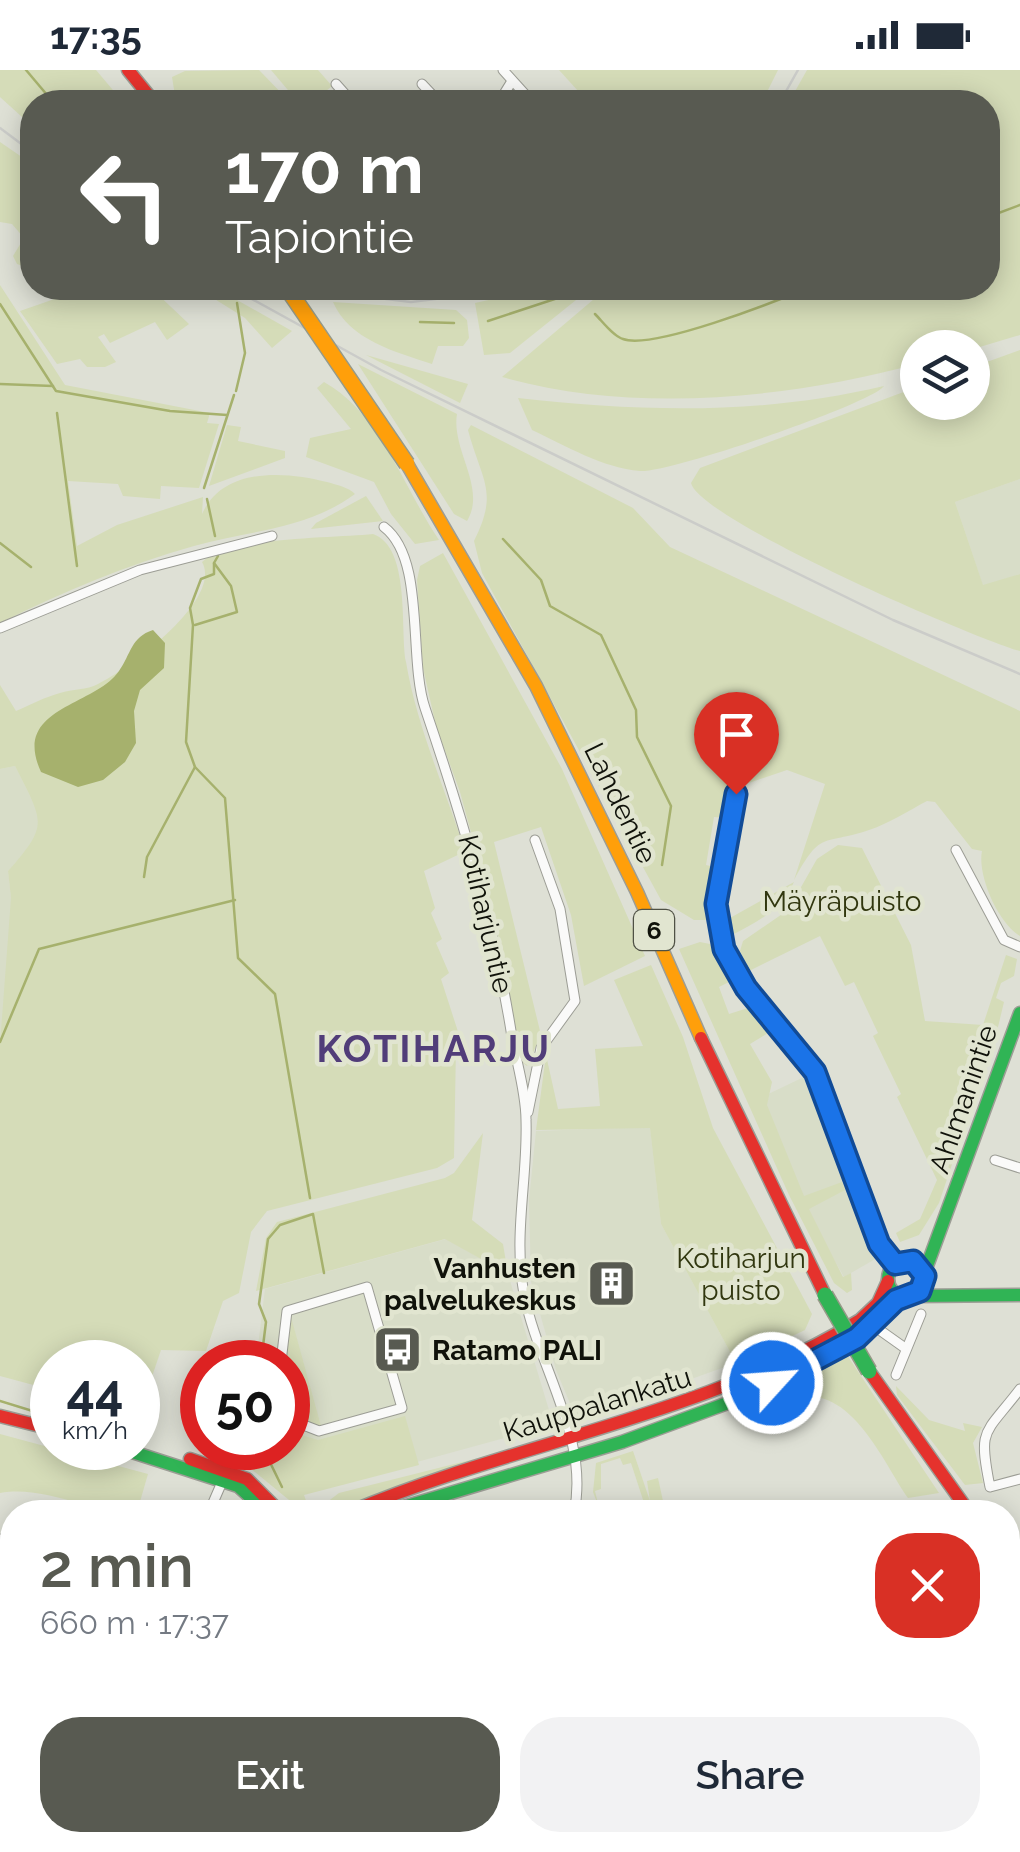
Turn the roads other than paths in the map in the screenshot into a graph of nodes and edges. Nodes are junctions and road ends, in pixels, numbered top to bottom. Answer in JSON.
{"nodes":[{"id":1,"x":128,"y":70,"type":"edge"},
{"id":2,"x":503,"y":70,"type":"edge"},
{"id":3,"x":512,"y":81,"type":"junction"},
{"id":4,"x":336,"y":84,"type":"dead end"},
{"id":5,"x":422,"y":84,"type":"dead end"},
{"id":6,"x":144,"y":90,"type":"edge"},
{"id":7,"x":341,"y":90,"type":"edge"},
{"id":8,"x":428,"y":90,"type":"edge"},
{"id":9,"x":506,"y":90,"type":"edge"},
{"id":10,"x":521,"y":90,"type":"edge"},
{"id":11,"x":295,"y":300,"type":"edge"},
{"id":12,"x":384,"y":527,"type":"dead end"},
{"id":13,"x":272,"y":536,"type":"dead end"},
{"id":14,"x":0,"y":628,"type":"edge"},
{"id":15,"x":736,"y":794,"type":"dead end"},
{"id":16,"x":535,"y":840,"type":"dead end"},
{"id":17,"x":956,"y":850,"type":"dead end"},
{"id":18,"x":1020,"y":947,"type":"edge"},
{"id":19,"x":1020,"y":1013,"type":"edge"},
{"id":20,"x":526,"y":1119,"type":"junction"},
{"id":21,"x":995,"y":1160,"type":"dead end"},
{"id":22,"x":1020,"y":1168,"type":"edge"},
{"id":23,"x":954,"y":1201,"type":"junction"},
{"id":24,"x":903,"y":1262,"type":"junction"},
{"id":25,"x":924,"y":1276,"type":"junction"},
{"id":26,"x":888,"y":1281,"type":"junction"},
{"id":27,"x":1020,"y":1295,"type":"edge"},
{"id":28,"x":907,"y":1297,"type":"junction"},
{"id":29,"x":956,"y":1298,"type":"junction"},
{"id":30,"x":921,"y":1314,"type":"dead end"},
{"id":31,"x":874,"y":1326,"type":"junction"},
{"id":32,"x":284,"y":1340,"type":"edge"},
{"id":33,"x":905,"y":1348,"type":"junction"},
{"id":34,"x":896,"y":1374,"type":"dead end"},
{"id":35,"x":1020,"y":1390,"type":"edge"},
{"id":36,"x":2,"y":1415,"type":"edge"},
{"id":37,"x":30,"y":1423,"type":"edge"},
{"id":38,"x":310,"y":1429,"type":"edge"},
{"id":39,"x":573,"y":1449,"type":"junction"},
{"id":40,"x":160,"y":1459,"type":"edge"},
{"id":41,"x":220,"y":1470,"type":"edge"},
{"id":42,"x":222,"y":1470,"type":"edge"},
{"id":43,"x":219,"y":1477,"type":"junction"},
{"id":44,"x":1020,"y":1479,"type":"edge"},
{"id":45,"x":212,"y":1500,"type":"edge"},
{"id":46,"x":254,"y":1500,"type":"edge"},
{"id":47,"x":268,"y":1500,"type":"edge"},
{"id":48,"x":382,"y":1500,"type":"edge"},
{"id":49,"x":422,"y":1500,"type":"edge"},
{"id":50,"x":577,"y":1500,"type":"edge"},
{"id":51,"x":961,"y":1500,"type":"edge"}],
"edges":[{"from":1,"to":6,"type":"main road"},
{"from":2,"to":3,"type":"street"},
{"from":3,"to":9,"type":"street"},
{"from":3,"to":10,"type":"street"},
{"from":4,"to":7,"type":"street"},
{"from":5,"to":8,"type":"street"},
{"from":11,"to":51,"type":"main road","name":"Lahdentie","number":"6","bridge":true},
{"from":12,"to":20,"type":"street","name":"Kotiharjuntie"},
{"from":13,"to":14,"type":"street"},
{"from":15,"to":24,"type":"street"},
{"from":16,"to":20,"type":"street"},
{"from":17,"to":18,"type":"street"},
{"from":19,"to":23,"type":"main road","name":"Ahlmanintie"},
{"from":20,"to":39,"type":"street","name":"Kotiharjuntie"},
{"from":21,"to":22,"type":"street"},
{"from":23,"to":24,"type":"main road","name":"Ahlmanintie"},
{"from":23,"to":25,"type":"main road","name":"Ahlmanintie"},
{"from":24,"to":25,"type":"main road"},
{"from":24,"to":26,"type":"main road","name":"Ahlmanintie"},
{"from":25,"to":28,"type":"main road","name":"Ahlmanintie"},
{"from":25,"to":29,"type":"main road"},
{"from":26,"to":28,"type":"main road"},
{"from":26,"to":39,"type":"main road","name":"Kauppalankatu"},
{"from":27,"to":29,"type":"main road"},
{"from":28,"to":29,"type":"main road"},
{"from":28,"to":31,"type":"main road","name":"Kauppalankatu"},
{"from":30,"to":33,"type":"street"},
{"from":31,"to":33,"type":"street"},
{"from":31,"to":39,"type":"main road","name":"Kauppalankatu"},
{"from":32,"to":38,"type":"street"},
{"from":33,"to":34,"type":"street"},
{"from":35,"to":44,"type":"street"},
{"from":36,"to":37,"type":"main road"},
{"from":39,"to":48,"type":"main road","name":"Kauppalankatu"},
{"from":39,"to":49,"type":"main road","name":"Kauppalankatu"},
{"from":39,"to":50,"type":"street","name":"Kotiharjuntie"},
{"from":40,"to":43,"type":"main road"},
{"from":41,"to":43,"type":"street"},
{"from":42,"to":43,"type":"street"},
{"from":43,"to":45,"type":"street"},
{"from":43,"to":46,"type":"main road"},
{"from":43,"to":47,"type":"main road"}]}
